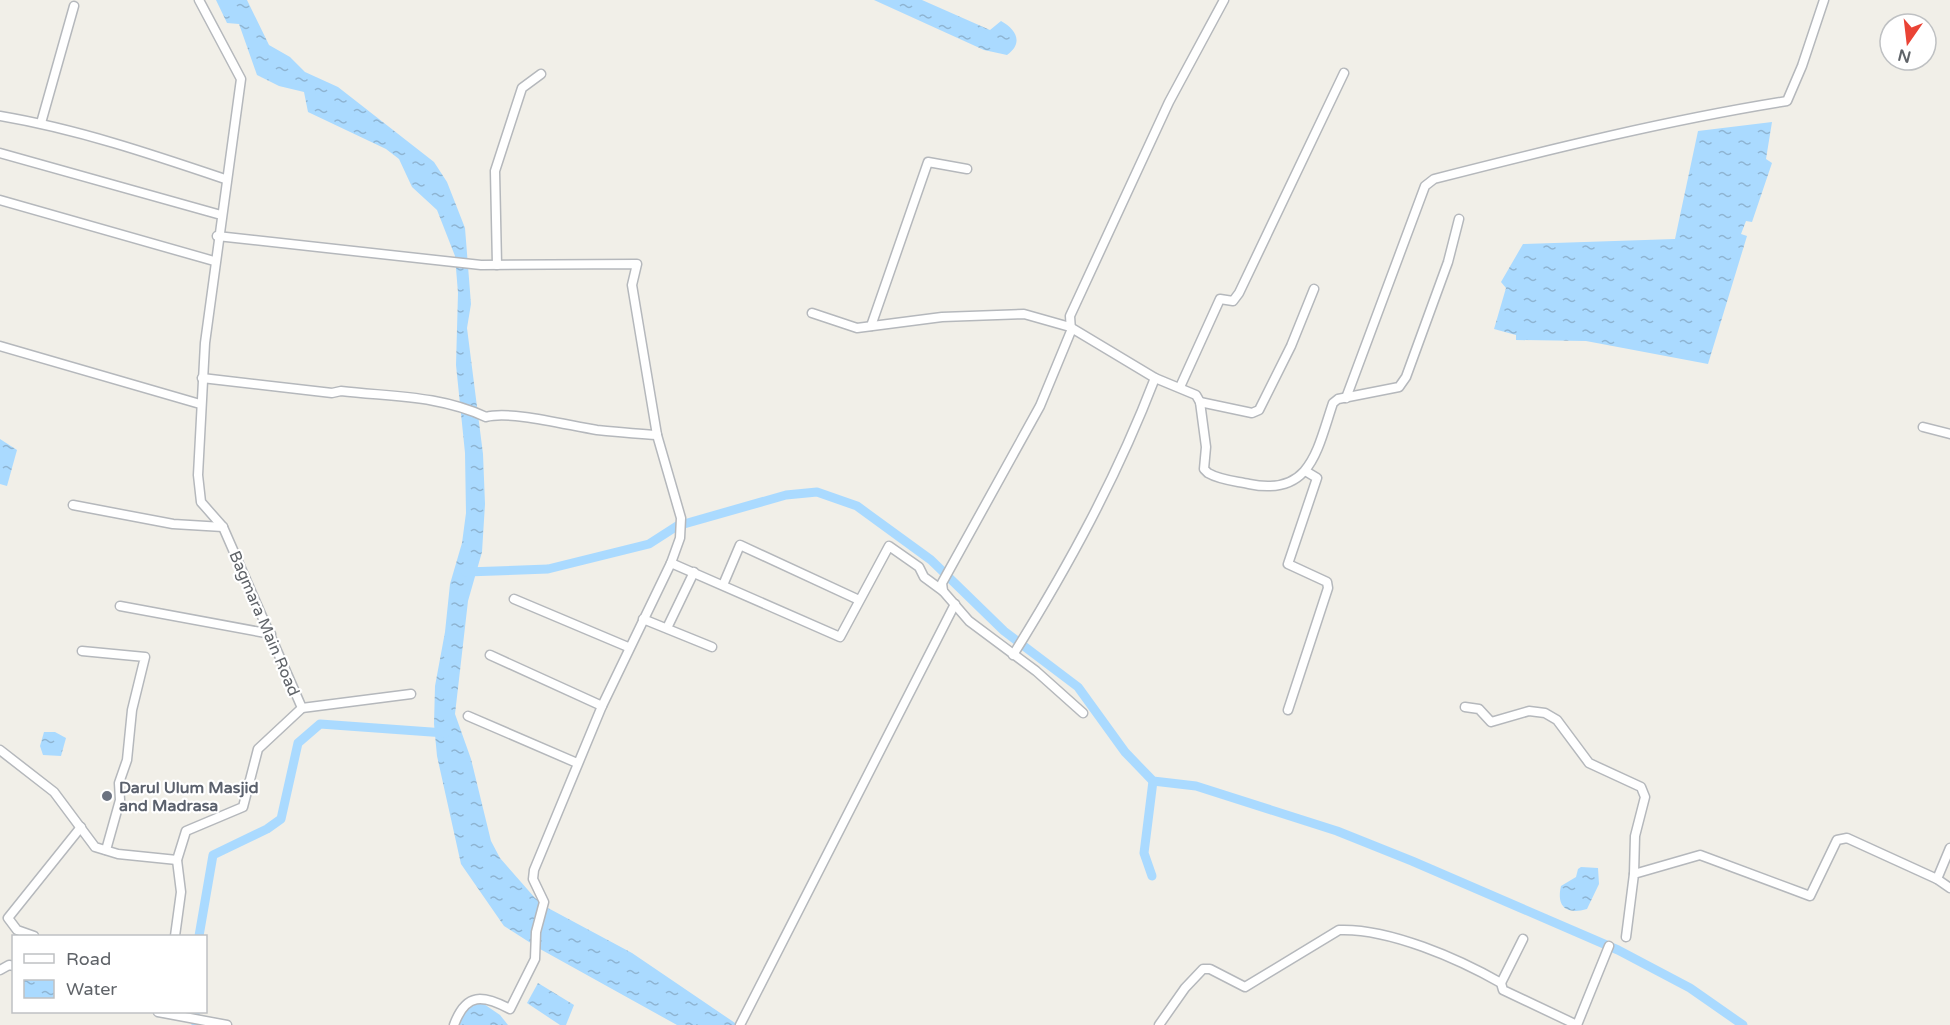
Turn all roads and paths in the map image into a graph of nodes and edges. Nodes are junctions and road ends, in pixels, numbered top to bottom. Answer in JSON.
{"nodes":[{"id":1,"x":199,"y":0,"type":"edge"},
{"id":2,"x":1224,"y":0,"type":"edge"},
{"id":3,"x":1824,"y":0,"type":"edge"},
{"id":4,"x":74,"y":6,"type":"dead end"},
{"id":5,"x":1344,"y":73,"type":"dead end"},
{"id":6,"x":541,"y":74,"type":"dead end"},
{"id":7,"x":0,"y":116,"type":"edge"},
{"id":8,"x":41,"y":123,"type":"junction"},
{"id":9,"x":0,"y":153,"type":"edge"},
{"id":10,"x":967,"y":169,"type":"dead end"},
{"id":11,"x":225,"y":179,"type":"junction"},
{"id":12,"x":0,"y":200,"type":"edge"},
{"id":13,"x":221,"y":215,"type":"junction"},
{"id":14,"x":1459,"y":219,"type":"dead end"},
{"id":15,"x":217,"y":236,"type":"junction"},
{"id":16,"x":214,"y":261,"type":"junction"},
{"id":17,"x":497,"y":265,"type":"junction"},
{"id":18,"x":1314,"y":289,"type":"dead end"},
{"id":19,"x":812,"y":314,"type":"dead end"},
{"id":20,"x":871,"y":326,"type":"junction"},
{"id":21,"x":1070,"y":327,"type":"junction"},
{"id":22,"x":0,"y":346,"type":"edge"},
{"id":23,"x":202,"y":378,"type":"junction"},
{"id":24,"x":1155,"y":378,"type":"junction"},
{"id":25,"x":1180,"y":387,"type":"junction"},
{"id":26,"x":1346,"y":398,"type":"junction"},
{"id":27,"x":1200,"y":402,"type":"junction"},
{"id":28,"x":200,"y":404,"type":"junction"},
{"id":29,"x":1923,"y":427,"type":"dead end"},
{"id":30,"x":657,"y":435,"type":"junction"},
{"id":31,"x":1950,"y":435,"type":"edge"},
{"id":32,"x":1307,"y":472,"type":"junction"},
{"id":33,"x":73,"y":505,"type":"dead end"},
{"id":34,"x":223,"y":527,"type":"junction"},
{"id":35,"x":671,"y":563,"type":"junction"},
{"id":36,"x":694,"y":572,"type":"junction"},
{"id":37,"x":723,"y":585,"type":"junction"},
{"id":38,"x":942,"y":587,"type":"junction"},
{"id":39,"x":514,"y":599,"type":"dead end"},
{"id":40,"x":859,"y":600,"type":"junction"},
{"id":41,"x":955,"y":604,"type":"junction"},
{"id":42,"x":120,"y":606,"type":"dead end"},
{"id":43,"x":643,"y":619,"type":"junction"},
{"id":44,"x":668,"y":628,"type":"junction"},
{"id":45,"x":271,"y":634,"type":"junction"},
{"id":46,"x":628,"y":647,"type":"junction"},
{"id":47,"x":712,"y":647,"type":"dead end"},
{"id":48,"x":81,"y":651,"type":"dead end"},
{"id":49,"x":490,"y":655,"type":"dead end"},
{"id":50,"x":1013,"y":656,"type":"junction"},
{"id":51,"x":411,"y":694,"type":"dead end"},
{"id":52,"x":602,"y":706,"type":"junction"},
{"id":53,"x":1465,"y":707,"type":"dead end"},
{"id":54,"x":302,"y":708,"type":"junction"},
{"id":55,"x":1288,"y":710,"type":"dead end"},
{"id":56,"x":1083,"y":713,"type":"dead end"},
{"id":57,"x":468,"y":716,"type":"dead end"},
{"id":58,"x":0,"y":750,"type":"edge"},
{"id":59,"x":578,"y":764,"type":"junction"},
{"id":60,"x":81,"y":826,"type":"junction"},
{"id":61,"x":1950,"y":848,"type":"edge"},
{"id":62,"x":106,"y":850,"type":"junction"},
{"id":63,"x":177,"y":860,"type":"junction"},
{"id":64,"x":1634,"y":874,"type":"junction"},
{"id":65,"x":1937,"y":879,"type":"junction"},
{"id":66,"x":1950,"y":888,"type":"edge"},
{"id":67,"x":31,"y":935,"type":"edge"},
{"id":68,"x":175,"y":935,"type":"edge"},
{"id":69,"x":1626,"y":937,"type":"dead end"},
{"id":70,"x":1523,"y":939,"type":"dead end"},
{"id":71,"x":1609,"y":946,"type":"dead end"},
{"id":72,"x":1501,"y":983,"type":"junction"},
{"id":73,"x":170,"y":1013,"type":"edge"},
{"id":74,"x":741,"y":1022,"type":"edge"},
{"id":75,"x":170,"y":1025,"type":"edge"},
{"id":76,"x":227,"y":1025,"type":"edge"},
{"id":77,"x":454,"y":1025,"type":"edge"},
{"id":78,"x":1159,"y":1025,"type":"edge"},
{"id":79,"x":1577,"y":1025,"type":"edge"}],
"edges":[{"from":1,"to":11,"type":"street","name":"Bagmara Main Road"},
{"from":2,"to":21,"type":"street"},
{"from":3,"to":26,"type":"street"},
{"from":4,"to":8,"type":"street"},
{"from":5,"to":25,"type":"street"},
{"from":6,"to":17,"type":"street"},
{"from":7,"to":8,"type":"street"},
{"from":8,"to":11,"type":"street"},
{"from":9,"to":13,"type":"street"},
{"from":10,"to":20,"type":"street"},
{"from":11,"to":13,"type":"street","name":"Bagmara Main Road"},
{"from":12,"to":16,"type":"street"},
{"from":13,"to":15,"type":"street","name":"Bagmara Main Road"},
{"from":14,"to":26,"type":"street"},
{"from":15,"to":16,"type":"street","name":"Bagmara Main Road"},
{"from":15,"to":17,"type":"street"},
{"from":16,"to":23,"type":"street","name":"Bagmara Main Road"},
{"from":17,"to":30,"type":"street"},
{"from":18,"to":27,"type":"street"},
{"from":19,"to":20,"type":"street"},
{"from":20,"to":21,"type":"street"},
{"from":21,"to":24,"type":"street"},
{"from":21,"to":38,"type":"street"},
{"from":22,"to":28,"type":"street"},
{"from":23,"to":28,"type":"street","name":"Bagmara Main Road"},
{"from":23,"to":30,"type":"street"},
{"from":24,"to":25,"type":"street"},
{"from":24,"to":50,"type":"street"},
{"from":25,"to":27,"type":"street"},
{"from":26,"to":32,"type":"street"},
{"from":27,"to":32,"type":"street"},
{"from":28,"to":34,"type":"street","name":"Bagmara Main Road"},
{"from":29,"to":31,"type":"street"},
{"from":30,"to":35,"type":"street"},
{"from":32,"to":55,"type":"street"},
{"from":33,"to":34,"type":"street"},
{"from":34,"to":45,"type":"street","name":"Bagmara Main Road"},
{"from":35,"to":36,"type":"street"},
{"from":35,"to":43,"type":"street"},
{"from":36,"to":37,"type":"street"},
{"from":36,"to":44,"type":"street"},
{"from":37,"to":40,"type":"street"},
{"from":37,"to":40,"type":"street"},
{"from":38,"to":40,"type":"street"},
{"from":38,"to":41,"type":"street"},
{"from":39,"to":46,"type":"street"},
{"from":41,"to":50,"type":"street"},
{"from":41,"to":74,"type":"street"},
{"from":42,"to":45,"type":"street"},
{"from":43,"to":44,"type":"street"},
{"from":43,"to":46,"type":"street"},
{"from":44,"to":47,"type":"street"},
{"from":45,"to":54,"type":"street","name":"Bagmara Main Road"},
{"from":46,"to":52,"type":"street"},
{"from":48,"to":62,"type":"street"},
{"from":49,"to":52,"type":"street"},
{"from":50,"to":56,"type":"street"},
{"from":51,"to":54,"type":"street"},
{"from":52,"to":59,"type":"street"},
{"from":53,"to":64,"type":"street"},
{"from":54,"to":63,"type":"street","name":"Bagmara Main Road"},
{"from":57,"to":59,"type":"street"},
{"from":58,"to":60,"type":"street"},
{"from":59,"to":77,"type":"street"},
{"from":60,"to":62,"type":"street"},
{"from":60,"to":67,"type":"street"},
{"from":61,"to":65,"type":"street"},
{"from":62,"to":63,"type":"street"},
{"from":63,"to":68,"type":"street","name":"Bagmara Main Road"},
{"from":64,"to":65,"type":"street"},
{"from":64,"to":69,"type":"street"},
{"from":65,"to":66,"type":"street"},
{"from":70,"to":72,"type":"street"},
{"from":71,"to":79,"type":"street"},
{"from":72,"to":78,"type":"street"},
{"from":72,"to":79,"type":"street"},
{"from":73,"to":75,"type":"street"},
{"from":73,"to":76,"type":"street"}]}
